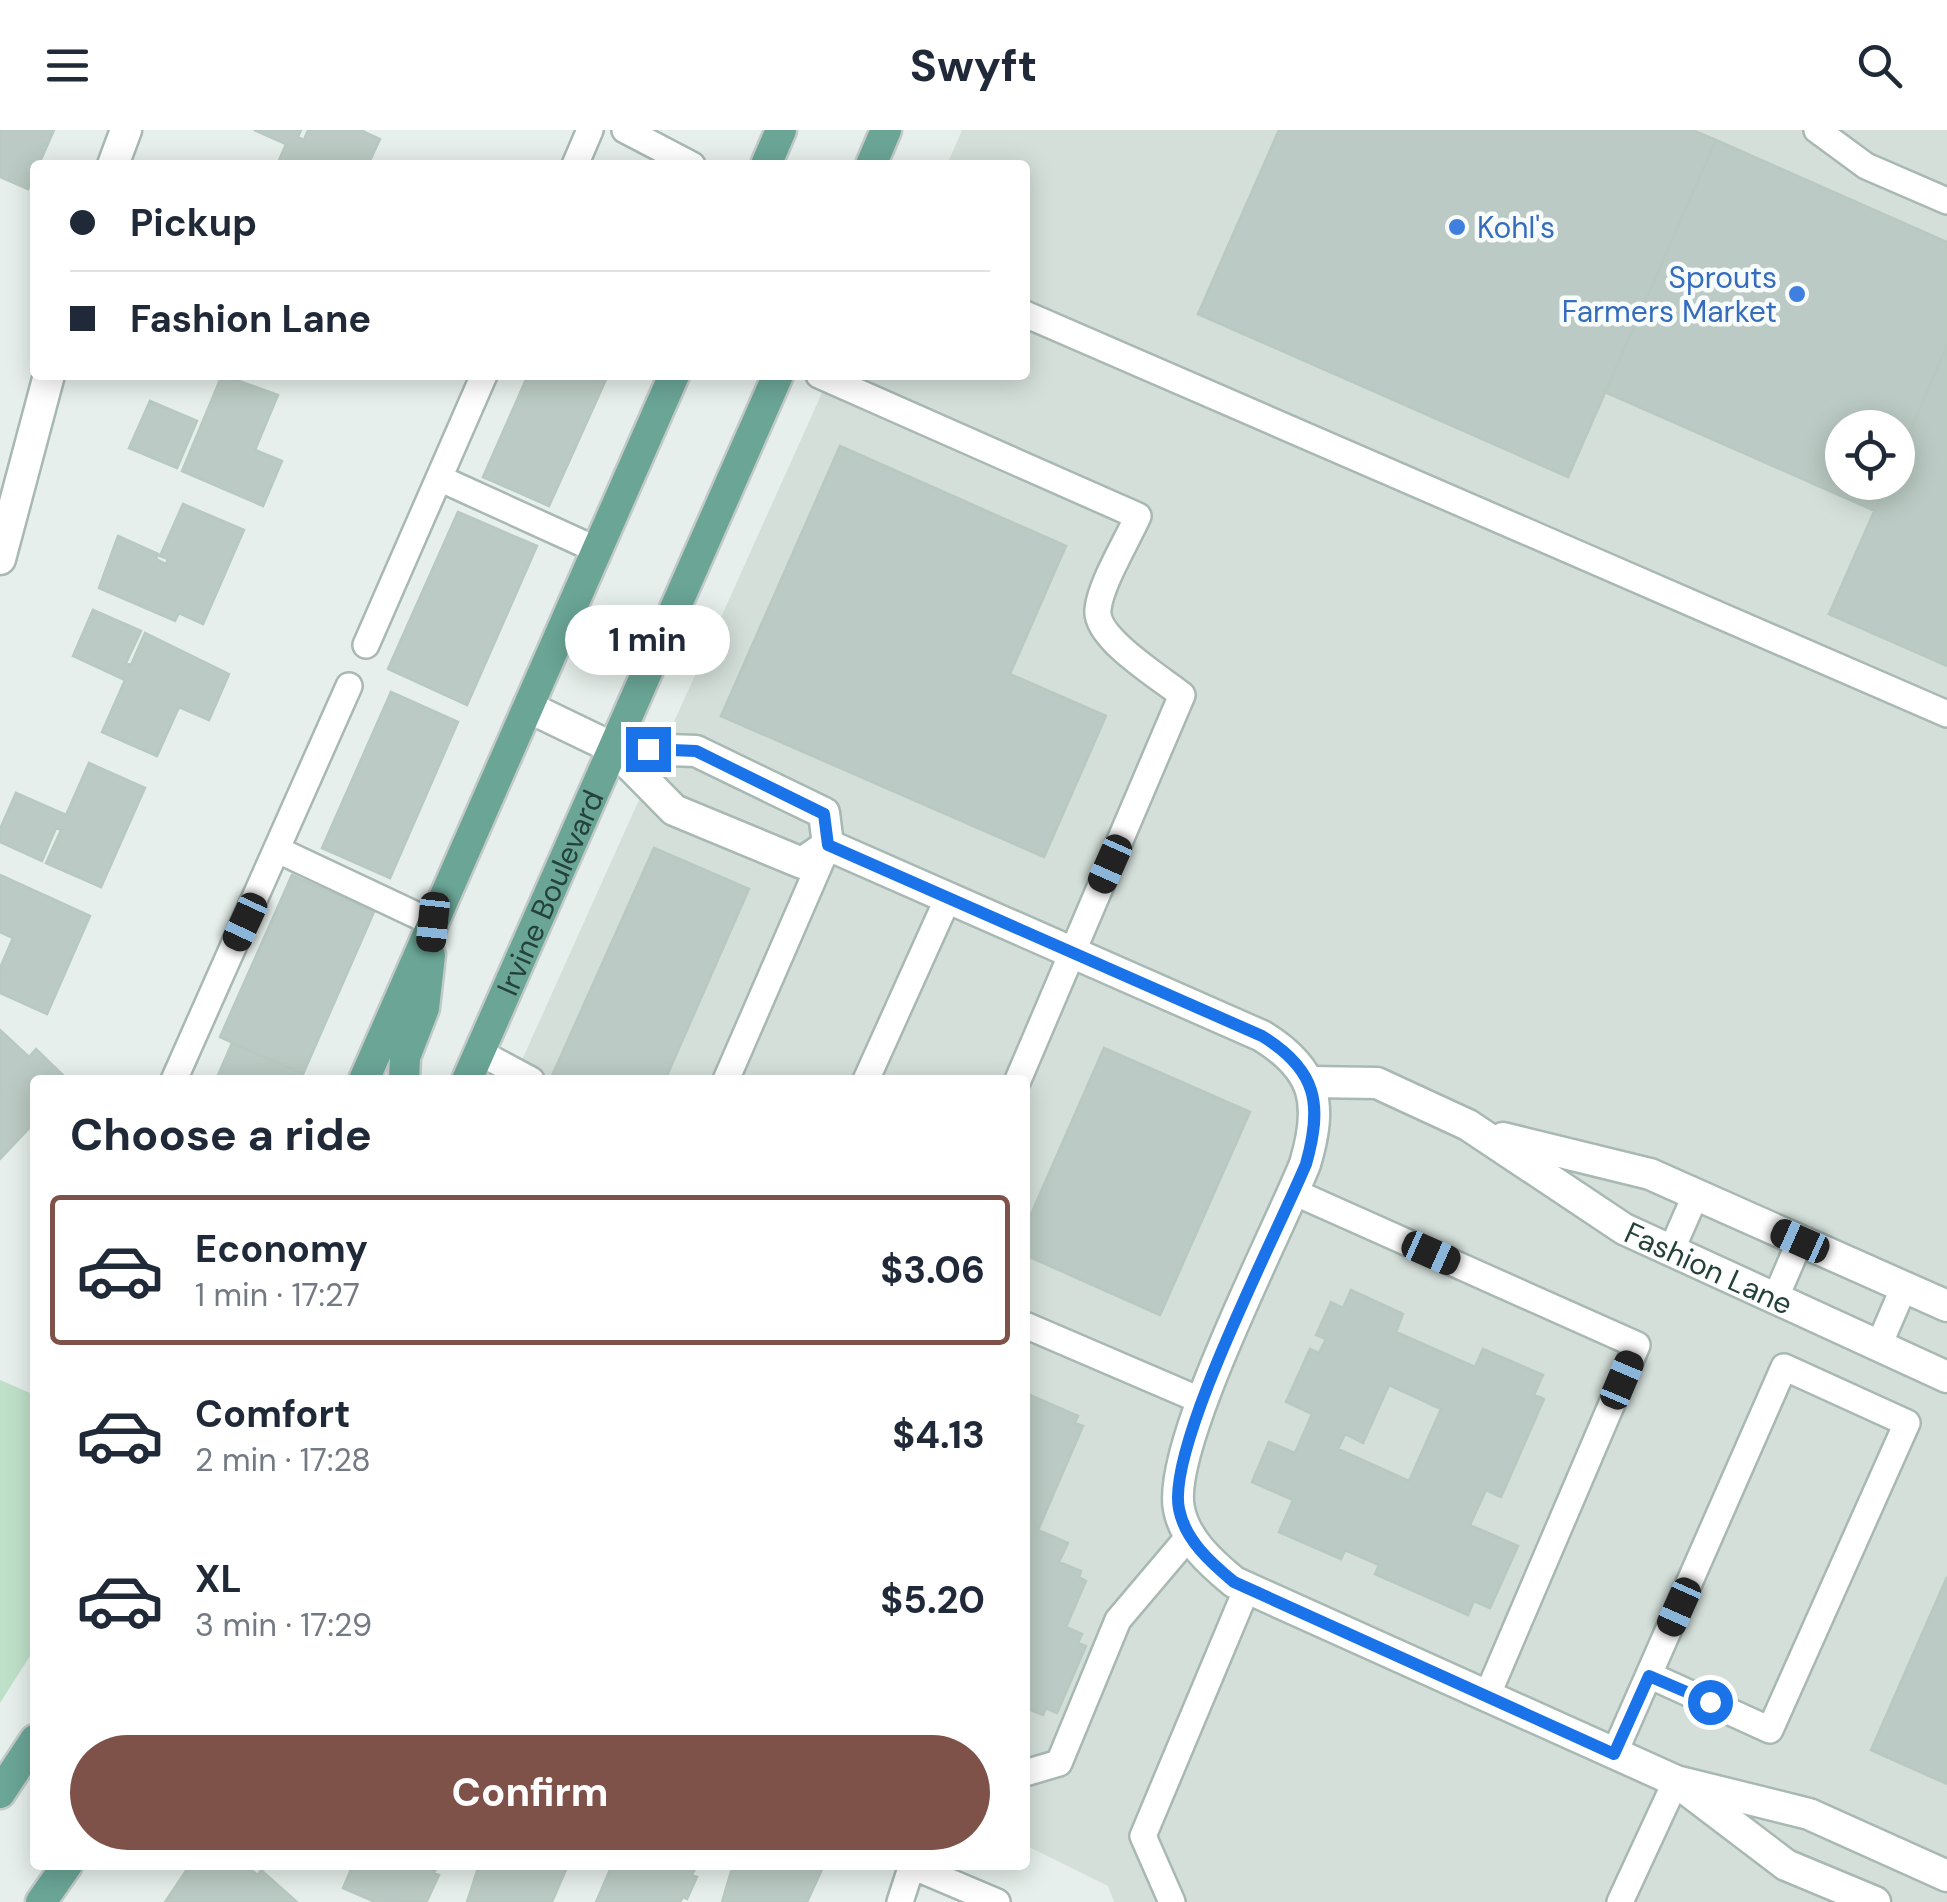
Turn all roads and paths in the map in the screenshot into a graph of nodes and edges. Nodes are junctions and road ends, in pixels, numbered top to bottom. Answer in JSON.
{"nodes":[{"id":1,"x":126,"y":130,"type":"edge"},
{"id":2,"x":590,"y":130,"type":"edge"},
{"id":3,"x":624,"y":130,"type":"edge"},
{"id":4,"x":781,"y":130,"type":"edge"},
{"id":5,"x":886,"y":130,"type":"edge"},
{"id":6,"x":1818,"y":130,"type":"edge"},
{"id":7,"x":115,"y":160,"type":"edge"},
{"id":8,"x":577,"y":160,"type":"edge"},
{"id":9,"x":682,"y":160,"type":"edge"},
{"id":10,"x":768,"y":160,"type":"edge"},
{"id":11,"x":873,"y":160,"type":"edge"},
{"id":12,"x":1947,"y":202,"type":"edge"},
{"id":13,"x":1030,"y":316,"type":"edge"},
{"id":14,"x":47,"y":380,"type":"edge"},
{"id":15,"x":482,"y":380,"type":"edge"},
{"id":16,"x":672,"y":380,"type":"edge"},
{"id":17,"x":776,"y":380,"type":"edge"},
{"id":18,"x":830,"y":380,"type":"edge"},
{"id":19,"x":12,"y":472,"type":"edge"},
{"id":20,"x":439,"y":478,"type":"junction"},
{"id":21,"x":597,"y":550,"type":"junction"},
{"id":22,"x":0,"y":560,"type":"edge"},
{"id":23,"x":366,"y":645,"type":"dead end"},
{"id":24,"x":349,"y":686,"type":"dead end"},
{"id":25,"x":528,"y":708,"type":"junction"},
{"id":26,"x":1947,"y":714,"type":"edge"},
{"id":27,"x":613,"y":748,"type":"junction"},
{"id":28,"x":828,"y":845,"type":"junction"},
{"id":29,"x":278,"y":850,"type":"junction"},
{"id":30,"x":948,"y":898,"type":"junction"},
{"id":31,"x":433,"y":922,"type":"junction"},
{"id":32,"x":1072,"y":951,"type":"junction"},
{"id":33,"x":480,"y":1052,"type":"junction"},
{"id":34,"x":176,"y":1075,"type":"edge"},
{"id":35,"x":366,"y":1075,"type":"edge"},
{"id":36,"x":404,"y":1075,"type":"edge"},
{"id":37,"x":469,"y":1075,"type":"edge"},
{"id":38,"x":522,"y":1075,"type":"edge"},
{"id":39,"x":728,"y":1075,"type":"edge"},
{"id":40,"x":868,"y":1075,"type":"edge"},
{"id":41,"x":1020,"y":1075,"type":"edge"},
{"id":42,"x":1310,"y":1082,"type":"junction"},
{"id":43,"x":1486,"y":1134,"type":"junction"},
{"id":44,"x":1294,"y":1192,"type":"junction"},
{"id":45,"x":1696,"y":1194,"type":"junction"},
{"id":46,"x":1800,"y":1241,"type":"junction"},
{"id":47,"x":1671,"y":1250,"type":"junction"},
{"id":48,"x":1904,"y":1287,"type":"junction"},
{"id":49,"x":1775,"y":1299,"type":"junction"},
{"id":50,"x":1947,"y":1306,"type":"edge"},
{"id":51,"x":1030,"y":1327,"type":"edge"},
{"id":52,"x":1880,"y":1345,"type":"junction"},
{"id":53,"x":1947,"y":1377,"type":"edge"},
{"id":54,"x":1202,"y":1402,"type":"junction"},
{"id":55,"x":1190,"y":1535,"type":"junction"},
{"id":56,"x":1247,"y":1588,"type":"junction"},
{"id":57,"x":1649,"y":1676,"type":"junction"},
{"id":58,"x":1488,"y":1696,"type":"junction"},
{"id":59,"x":30,"y":1748,"type":"edge"},
{"id":60,"x":1614,"y":1754,"type":"junction"},
{"id":61,"x":1030,"y":1772,"type":"edge"},
{"id":62,"x":1676,"y":1781,"type":"junction"},
{"id":63,"x":0,"y":1793,"type":"edge"},
{"id":64,"x":63,"y":1870,"type":"edge"},
{"id":65,"x":910,"y":1870,"type":"edge"},
{"id":66,"x":923,"y":1870,"type":"edge"},
{"id":67,"x":1947,"y":1876,"type":"edge"},
{"id":68,"x":41,"y":1902,"type":"edge"},
{"id":69,"x":900,"y":1902,"type":"edge"},
{"id":70,"x":996,"y":1902,"type":"edge"},
{"id":71,"x":1172,"y":1902,"type":"edge"},
{"id":72,"x":1620,"y":1902,"type":"edge"},
{"id":73,"x":1875,"y":1902,"type":"edge"}],
"edges":[{"from":1,"to":7,"type":"street"},
{"from":2,"to":8,"type":"lane"},
{"from":3,"to":9,"type":"lane"},
{"from":4,"to":10,"type":"main road"},
{"from":5,"to":11,"type":"main road"},
{"from":6,"to":12,"type":"lane"},
{"from":13,"to":26,"type":"lane"},
{"from":14,"to":19,"type":"street"},
{"from":15,"to":20,"type":"lane"},
{"from":16,"to":21,"type":"main road"},
{"from":17,"to":27,"type":"main road","name":"Irvine Boulevard"},
{"from":18,"to":32,"type":"lane"},
{"from":19,"to":22,"type":"street"},
{"from":20,"to":21,"type":"lane"},
{"from":20,"to":23,"type":"lane"},
{"from":21,"to":25,"type":"main road"},
{"from":24,"to":29,"type":"lane"},
{"from":25,"to":27,"type":"street"},
{"from":25,"to":31,"type":"main road"},
{"from":27,"to":28,"type":"street"},
{"from":27,"to":28,"type":"street"},
{"from":27,"to":33,"type":"main road","name":"Irvine Boulevard"},
{"from":28,"to":30,"type":"street"},
{"from":28,"to":39,"type":"lane"},
{"from":29,"to":31,"type":"lane"},
{"from":29,"to":34,"type":"lane"},
{"from":30,"to":32,"type":"street"},
{"from":30,"to":40,"type":"lane"},
{"from":31,"to":35,"type":"main road"},
{"from":31,"to":36,"type":"main road"},
{"from":32,"to":41,"type":"lane"},
{"from":32,"to":42,"type":"street"},
{"from":33,"to":37,"type":"main road","name":"Irvine Boulevard"},
{"from":33,"to":38,"type":"lane"},
{"from":42,"to":43,"type":"street","name":"Fashion Lane"},
{"from":42,"to":44,"type":"street"},
{"from":43,"to":45,"type":"street","name":"Fashion Lane"},
{"from":43,"to":47,"type":"street","name":"Fashion Lane"},
{"from":44,"to":54,"type":"street"},
{"from":44,"to":58,"type":"lane"},
{"from":45,"to":46,"type":"street","name":"Fashion Lane"},
{"from":45,"to":47,"type":"lane"},
{"from":46,"to":48,"type":"street","name":"Fashion Lane"},
{"from":46,"to":49,"type":"lane"},
{"from":47,"to":49,"type":"street","name":"Fashion Lane"},
{"from":48,"to":50,"type":"street","name":"Fashion Lane"},
{"from":48,"to":52,"type":"lane"},
{"from":49,"to":52,"type":"street","name":"Fashion Lane"},
{"from":51,"to":54,"type":"lane"},
{"from":52,"to":53,"type":"street","name":"Fashion Lane"},
{"from":54,"to":55,"type":"street"},
{"from":55,"to":56,"type":"street"},
{"from":55,"to":61,"type":"lane"},
{"from":56,"to":58,"type":"street"},
{"from":56,"to":71,"type":"lane"},
{"from":57,"to":57,"type":"lane"},
{"from":57,"to":60,"type":"lane"},
{"from":58,"to":60,"type":"street"},
{"from":59,"to":63,"type":"main road"},
{"from":60,"to":62,"type":"street"},
{"from":62,"to":67,"type":"street"},
{"from":62,"to":72,"type":"lane"},
{"from":62,"to":73,"type":"street"},
{"from":64,"to":68,"type":"main road"},
{"from":65,"to":69,"type":"lane"},
{"from":66,"to":70,"type":"lane"}]}
